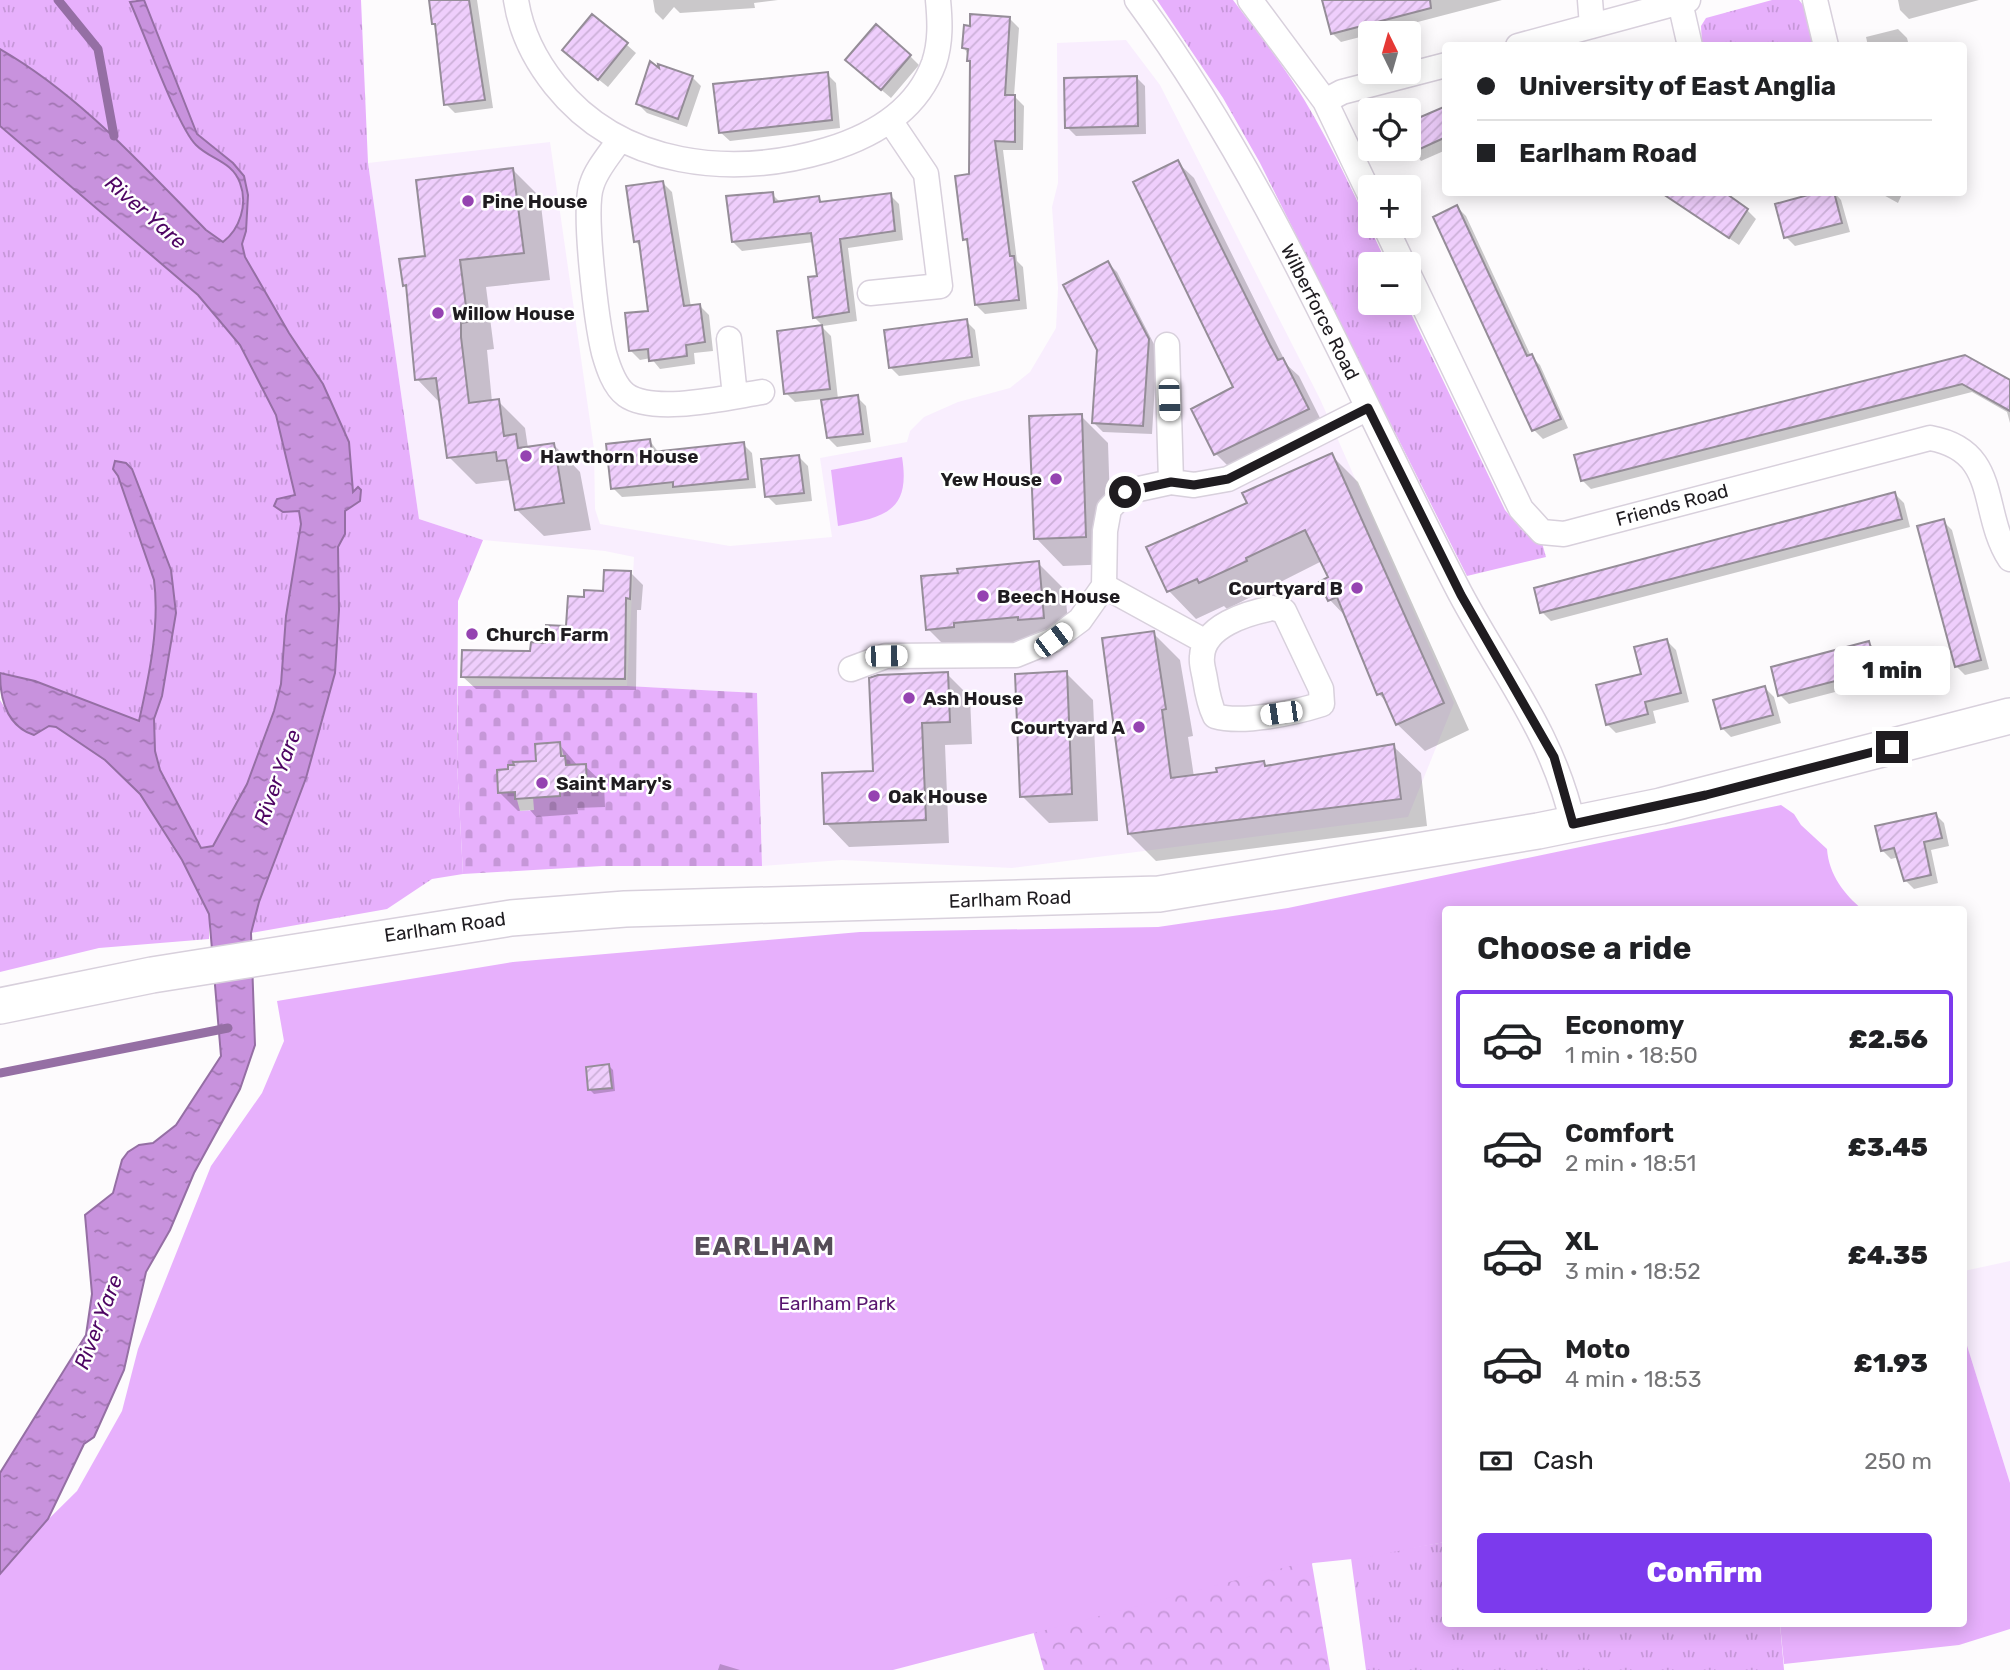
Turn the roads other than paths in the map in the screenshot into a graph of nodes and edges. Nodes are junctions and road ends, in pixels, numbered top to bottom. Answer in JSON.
{"nodes":[{"id":1,"x":516,"y":0,"type":"edge"},
{"id":2,"x":938,"y":0,"type":"edge"},
{"id":3,"x":1137,"y":0,"type":"edge"},
{"id":4,"x":1250,"y":0,"type":"edge"},
{"id":5,"x":1590,"y":0,"type":"edge"},
{"id":6,"x":1815,"y":0,"type":"edge"},
{"id":7,"x":1684,"y":1,"type":"edge"},
{"id":8,"x":1592,"y":26,"type":"junction"},
{"id":9,"x":1533,"y":42,"type":"edge"},
{"id":10,"x":1689,"y":42,"type":"edge"},
{"id":11,"x":1825,"y":42,"type":"edge"},
{"id":12,"x":1442,"y":66,"type":"edge"},
{"id":13,"x":1325,"y":101,"type":"junction"},
{"id":14,"x":891,"y":122,"type":"junction"},
{"id":15,"x":620,"y":139,"type":"junction"},
{"id":16,"x":1360,"y":175,"type":"edge"},
{"id":17,"x":870,"y":293,"type":"dead end"},
{"id":18,"x":1421,"y":300,"type":"edge"},
{"id":19,"x":729,"y":339,"type":"dead end"},
{"id":20,"x":1167,"y":345,"type":"dead end"},
{"id":21,"x":762,"y":392,"type":"dead end"},
{"id":22,"x":735,"y":396,"type":"junction"},
{"id":23,"x":1368,"y":408,"type":"junction"},
{"id":24,"x":1171,"y":482,"type":"junction"},
{"id":25,"x":2010,"y":559,"type":"edge"},
{"id":26,"x":1104,"y":586,"type":"junction"},
{"id":27,"x":1206,"y":642,"type":"junction"},
{"id":28,"x":850,"y":669,"type":"dead end"},
{"id":29,"x":2010,"y":716,"type":"edge"},
{"id":30,"x":1573,"y":824,"type":"junction"},
{"id":31,"x":0,"y":1006,"type":"edge"}],
"edges":[{"from":1,"to":15,"type":"street"},
{"from":2,"to":14,"type":"street"},
{"from":3,"to":23,"type":"street","name":"Wilberforce Road"},
{"from":4,"to":13,"type":"street"},
{"from":5,"to":8,"type":"street"},
{"from":6,"to":11,"type":"street"},
{"from":7,"to":8,"type":"street"},
{"from":7,"to":10,"type":"street"},
{"from":8,"to":9,"type":"street"},
{"from":12,"to":13,"type":"street"},
{"from":13,"to":16,"type":"street"},
{"from":14,"to":15,"type":"street"},
{"from":14,"to":17,"type":"street"},
{"from":15,"to":22,"type":"street"},
{"from":18,"to":25,"type":"street","name":"Friends Road"},
{"from":19,"to":22,"type":"street"},
{"from":20,"to":24,"type":"street"},
{"from":21,"to":22,"type":"street"},
{"from":23,"to":24,"type":"street"},
{"from":23,"to":30,"type":"street","name":"Wilberforce Road"},
{"from":24,"to":26,"type":"street"},
{"from":26,"to":27,"type":"street"},
{"from":26,"to":28,"type":"street"},
{"from":27,"to":27,"type":"street"},
{"from":29,"to":30,"type":"main road","name":"Earlham Road"},
{"from":30,"to":31,"type":"main road","name":"Earlham Road"}]}
